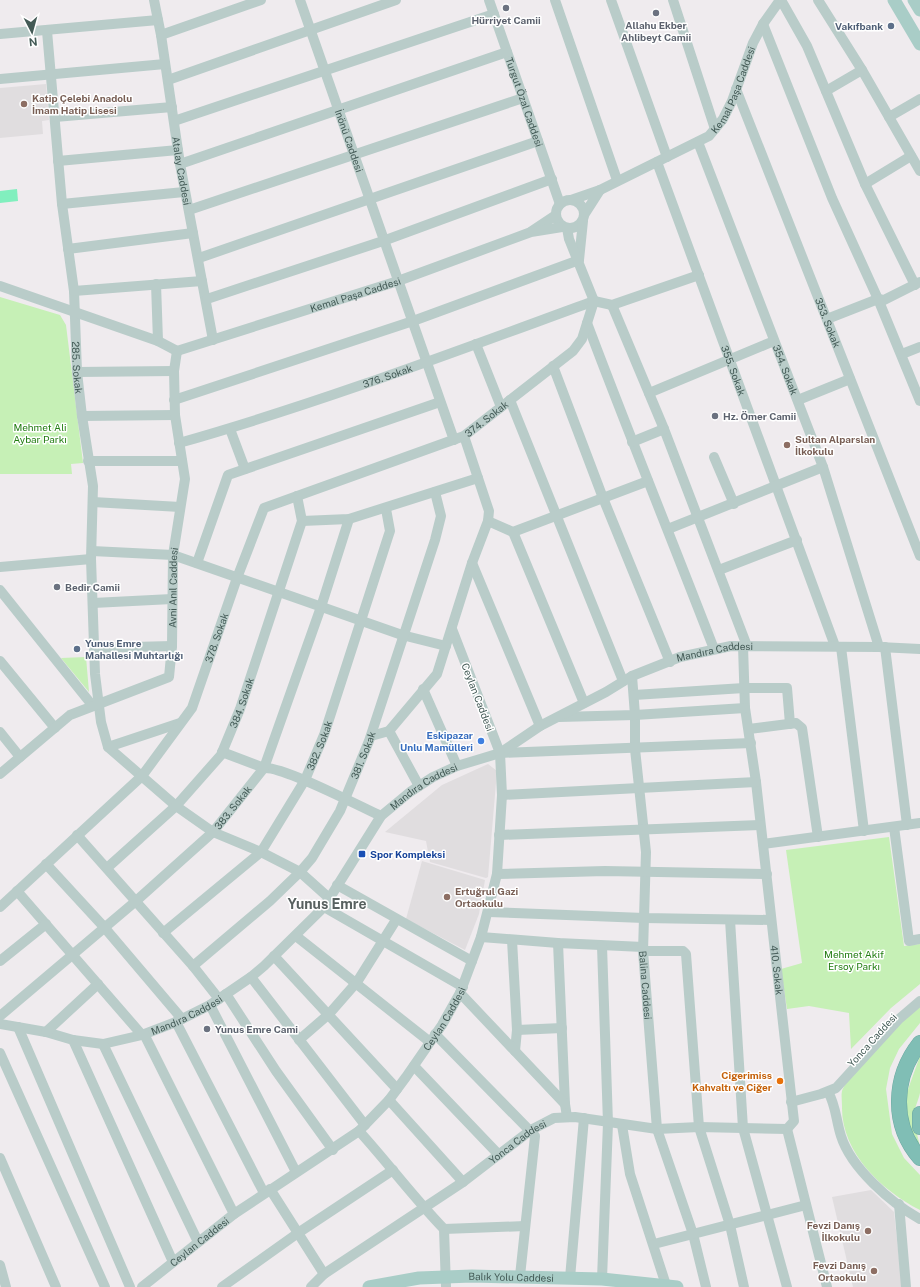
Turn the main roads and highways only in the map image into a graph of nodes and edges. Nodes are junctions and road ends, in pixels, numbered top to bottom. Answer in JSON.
{"nodes":[{"id":1,"x":894,"y":0,"type":"edge"},
{"id":2,"x":903,"y":0,"type":"edge"},
{"id":3,"x":914,"y":0,"type":"edge"},
{"id":4,"x":920,"y":10,"type":"edge"},
{"id":5,"x":920,"y":30,"type":"edge"},
{"id":6,"x":920,"y":44,"type":"edge"},
{"id":7,"x":920,"y":1043,"type":"edge"},
{"id":8,"x":920,"y":1114,"type":"edge"},
{"id":9,"x":920,"y":1128,"type":"edge"},
{"id":10,"x":920,"y":1158,"type":"edge"},
{"id":11,"x":446,"y":1282,"type":"edge"},
{"id":12,"x":497,"y":1282,"type":"edge"},
{"id":13,"x":397,"y":1284,"type":"edge"},
{"id":14,"x":647,"y":1285,"type":"edge"},
{"id":15,"x":672,"y":1286,"type":"edge"},
{"id":16,"x":369,"y":1287,"type":"edge"}],
"edges":[{"from":1,"to":6,"type":"main road"},
{"from":2,"to":5,"type":"main road"},
{"from":3,"to":4,"type":"main road"},
{"from":7,"to":10,"type":"highway"},
{"from":8,"to":9,"type":"highway"},
{"from":11,"to":12,"type":"main road","name":"Balık Yolu Caddesi"},
{"from":11,"to":13,"type":"main road","name":"Balık Yolu Caddesi"},
{"from":12,"to":14,"type":"main road","name":"Balık Yolu Caddesi"},
{"from":13,"to":16,"type":"main road","name":"Balık Yolu Caddesi"},
{"from":14,"to":15,"type":"main road","name":"Balık Yolu Caddesi"}]}
